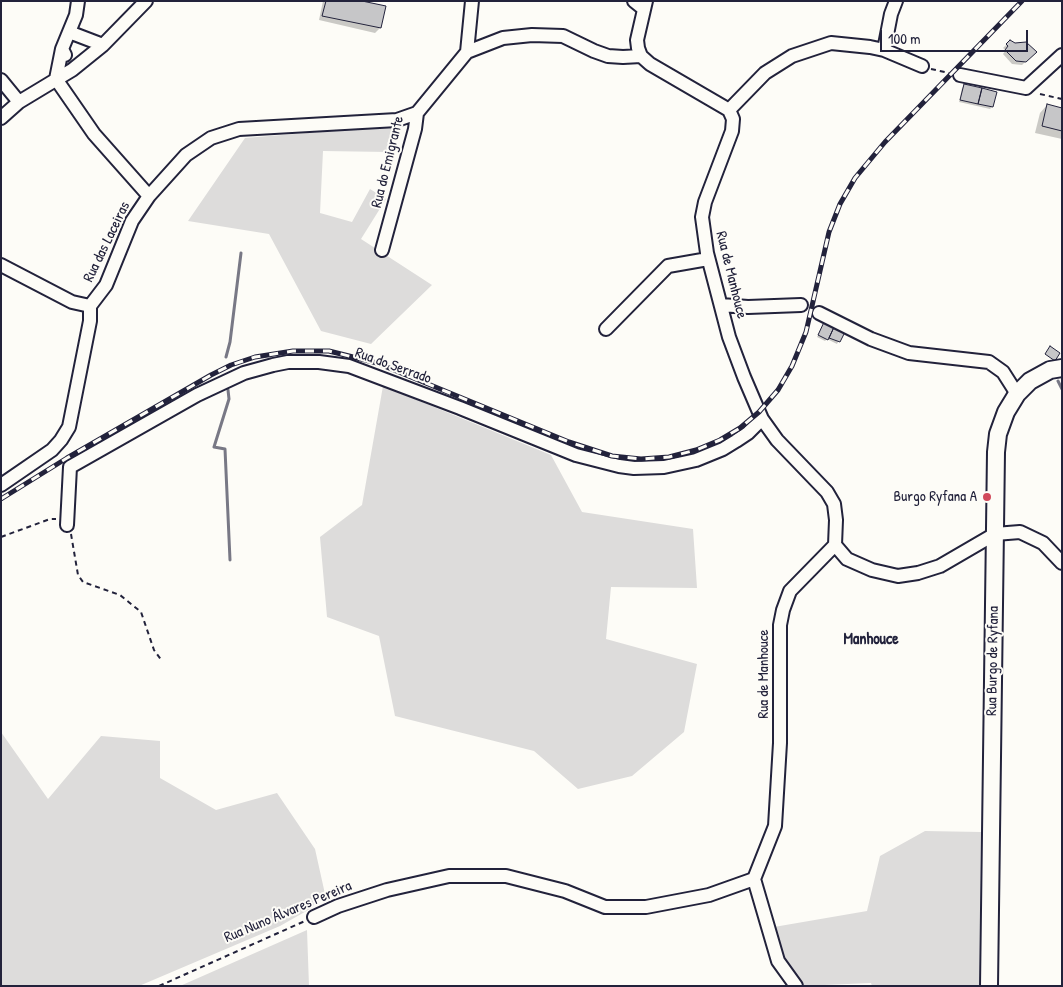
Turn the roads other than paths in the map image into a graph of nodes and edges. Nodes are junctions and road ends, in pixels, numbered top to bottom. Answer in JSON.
{"nodes":[{"id":1,"x":78,"y":1,"type":"edge"},
{"id":2,"x":146,"y":1,"type":"edge"},
{"id":3,"x":472,"y":1,"type":"edge"},
{"id":4,"x":896,"y":1,"type":"edge"},
{"id":5,"x":641,"y":4,"type":"edge"},
{"id":6,"x":70,"y":32,"type":"junction"},
{"id":7,"x":103,"y":45,"type":"junction"},
{"id":8,"x":62,"y":50,"type":"junction"},
{"id":9,"x":884,"y":50,"type":"junction"},
{"id":10,"x":467,"y":52,"type":"junction"},
{"id":11,"x":1062,"y":55,"type":"edge"},
{"id":12,"x":641,"y":56,"type":"junction"},
{"id":13,"x":922,"y":66,"type":"road end"},
{"id":14,"x":72,"y":70,"type":"junction"},
{"id":15,"x":960,"y":75,"type":"road end"},
{"id":16,"x":1,"y":80,"type":"edge"},
{"id":17,"x":56,"y":80,"type":"junction"},
{"id":18,"x":19,"y":102,"type":"junction"},
{"id":19,"x":729,"y":110,"type":"junction"},
{"id":20,"x":417,"y":112,"type":"junction"},
{"id":21,"x":1,"y":118,"type":"edge"},
{"id":22,"x":149,"y":196,"type":"junction"},
{"id":23,"x":382,"y":250,"type":"dead end"},
{"id":24,"x":708,"y":259,"type":"junction"},
{"id":25,"x":1,"y":265,"type":"edge"},
{"id":26,"x":801,"y":304,"type":"dead end"},
{"id":27,"x":722,"y":305,"type":"junction"},
{"id":28,"x":90,"y":306,"type":"junction"},
{"id":29,"x":819,"y":313,"type":"dead end"},
{"id":30,"x":606,"y":329,"type":"dead end"},
{"id":31,"x":1062,"y":368,"type":"edge"},
{"id":32,"x":1017,"y":394,"type":"junction"},
{"id":33,"x":762,"y":419,"type":"junction"},
{"id":34,"x":1,"y":485,"type":"edge"},
{"id":35,"x":67,"y":522,"type":"road end"},
{"id":36,"x":995,"y":534,"type":"junction"},
{"id":37,"x":835,"y":545,"type":"junction"},
{"id":38,"x":1062,"y":564,"type":"edge"},
{"id":39,"x":754,"y":879,"type":"junction"},
{"id":40,"x":314,"y":917,"type":"road end"},
{"id":41,"x":796,"y":986,"type":"edge"},
{"id":42,"x":989,"y":986,"type":"edge"}],
"edges":[{"from":1,"to":6,"type":"street"},
{"from":2,"to":7,"type":"street"},
{"from":3,"to":10,"type":"street"},
{"from":4,"to":9,"type":"street"},
{"from":5,"to":12,"type":"street"},
{"from":6,"to":7,"type":"street"},
{"from":6,"to":8,"type":"street"},
{"from":7,"to":14,"type":"street"},
{"from":8,"to":14,"type":"street"},
{"from":8,"to":17,"type":"street"},
{"from":9,"to":13,"type":"street"},
{"from":9,"to":19,"type":"street"},
{"from":10,"to":12,"type":"street","name":"Rua do Emigrante"},
{"from":10,"to":20,"type":"street","name":"Rua do Emigrante"},
{"from":11,"to":15,"type":"street"},
{"from":12,"to":19,"type":"street"},
{"from":14,"to":17,"type":"street"},
{"from":16,"to":18,"type":"street"},
{"from":17,"to":18,"type":"street"},
{"from":17,"to":22,"type":"street"},
{"from":18,"to":21,"type":"street"},
{"from":19,"to":24,"type":"street","name":"Rua de Manhouce"},
{"from":20,"to":22,"type":"street","name":"Rua das Laceiras"},
{"from":20,"to":23,"type":"street","name":"Rua do Emigrante"},
{"from":22,"to":28,"type":"street","name":"Rua das Laceiras"},
{"from":24,"to":27,"type":"street","name":"Rua de Manhouce"},
{"from":24,"to":30,"type":"street"},
{"from":25,"to":28,"type":"street"},
{"from":26,"to":27,"type":"street"},
{"from":27,"to":33,"type":"street","name":"Rua de Manhouce"},
{"from":28,"to":34,"type":"street","name":"Rua das Laceiras"},
{"from":29,"to":32,"type":"street"},
{"from":31,"to":32,"type":"main road","name":"Rua Burgo de Ryfana"},
{"from":32,"to":36,"type":"main road","name":"Rua Burgo de Ryfana"},
{"from":33,"to":35,"type":"street","name":"Rua do Serrado"},
{"from":33,"to":37,"type":"street","name":"Rua de Manhouce"},
{"from":36,"to":37,"type":"street"},
{"from":36,"to":38,"type":"street"},
{"from":36,"to":42,"type":"main road","name":"Rua Burgo de Ryfana"},
{"from":37,"to":39,"type":"street","name":"Rua de Manhouce"},
{"from":39,"to":40,"type":"street","name":"Rua Nuno Álvares Pereira"},
{"from":39,"to":41,"type":"street"}]}
